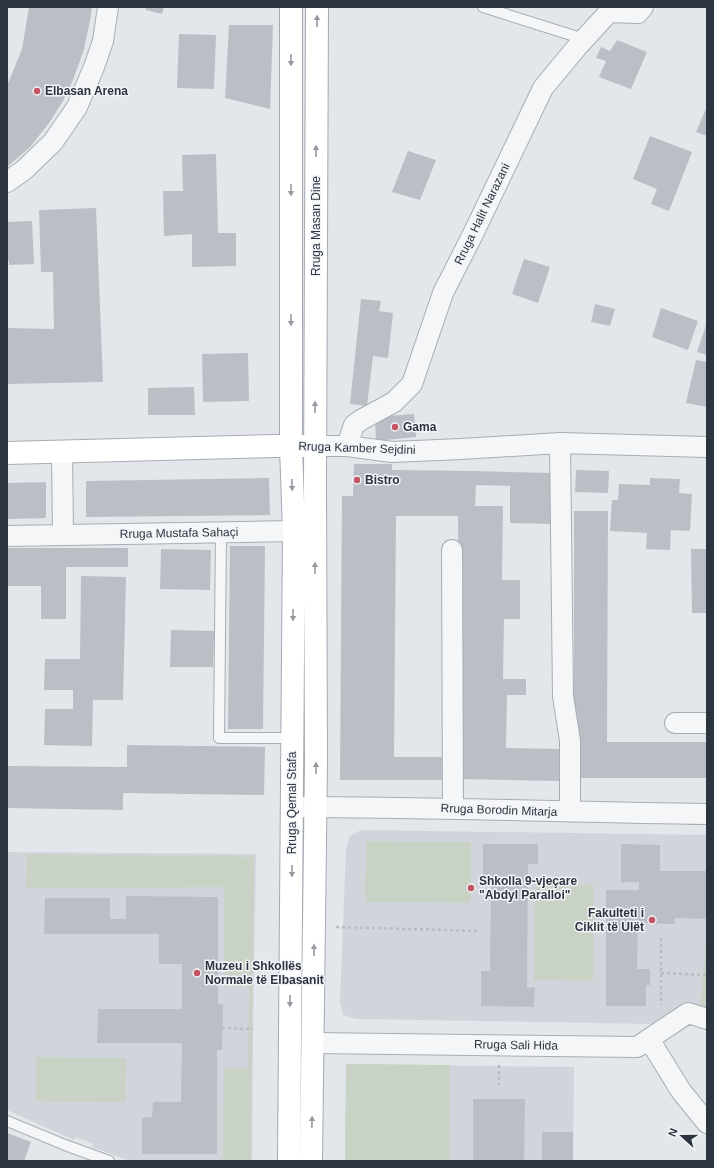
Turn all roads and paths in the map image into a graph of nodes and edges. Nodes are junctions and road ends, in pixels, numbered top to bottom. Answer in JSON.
{"nodes":[{"id":1,"x":108,"y":7,"type":"edge"},
{"id":2,"x":291,"y":7,"type":"edge"},
{"id":3,"x":317,"y":7,"type":"edge"},
{"id":4,"x":483,"y":7,"type":"edge"},
{"id":5,"x":643,"y":7,"type":"edge"},
{"id":6,"x":608,"y":9,"type":"edge"},
{"id":7,"x":584,"y":39,"type":"junction"},
{"id":8,"x":7,"y":182,"type":"edge"},
{"id":9,"x":560,"y":443,"type":"junction"},
{"id":10,"x":291,"y":446,"type":"junction"},
{"id":11,"x":315,"y":446,"type":"junction"},
{"id":12,"x":347,"y":446,"type":"junction"},
{"id":13,"x":707,"y":447,"type":"edge"},
{"id":14,"x":62,"y":452,"type":"junction"},
{"id":15,"x":7,"y":453,"type":"edge"},
{"id":16,"x":294,"y":531,"type":"junction"},
{"id":17,"x":221,"y":532,"type":"junction"},
{"id":18,"x":63,"y":535,"type":"junction"},
{"id":19,"x":7,"y":536,"type":"edge"},
{"id":20,"x":452,"y":550,"type":"dead end"},
{"id":21,"x":707,"y":723,"type":"edge"},
{"id":22,"x":675,"y":724,"type":"dead end"},
{"id":23,"x":293,"y":738,"type":"junction"},
{"id":24,"x":292,"y":807,"type":"junction"},
{"id":25,"x":316,"y":807,"type":"junction"},
{"id":26,"x":453,"y":809,"type":"junction"},
{"id":27,"x":570,"y":812,"type":"junction"},
{"id":28,"x":707,"y":814,"type":"edge"},
{"id":29,"x":343,"y":927,"type":"dead end"},
{"id":30,"x":479,"y":931,"type":"dead end"},
{"id":31,"x":661,"y":938,"type":"dead end"},
{"id":32,"x":661,"y":973,"type":"junction"},
{"id":33,"x":707,"y":974,"type":"edge"},
{"id":34,"x":661,"y":1011,"type":"dead end"},
{"id":35,"x":707,"y":1018,"type":"edge"},
{"id":36,"x":222,"y":1028,"type":"dead end"},
{"id":37,"x":253,"y":1029,"type":"dead end"},
{"id":38,"x":649,"y":1039,"type":"junction"},
{"id":39,"x":313,"y":1043,"type":"junction"},
{"id":40,"x":499,"y":1066,"type":"dead end"},
{"id":41,"x":499,"y":1085,"type":"dead end"},
{"id":42,"x":7,"y":1121,"type":"edge"},
{"id":43,"x":707,"y":1123,"type":"edge"},
{"id":44,"x":109,"y":1161,"type":"edge"},
{"id":45,"x":289,"y":1161,"type":"edge"},
{"id":46,"x":312,"y":1161,"type":"edge"}],
"edges":[{"from":1,"to":8,"type":"street"},
{"from":2,"to":10,"type":"main road","name":"Rruga Masan Dine","one_way":true},
{"from":11,"to":3,"type":"main road","name":"Rruga Masan Dine","one_way":true},
{"from":4,"to":7,"type":"lane"},
{"from":5,"to":6,"type":"street","name":"Rruga Halit Narazani"},
{"from":6,"to":7,"type":"street","name":"Rruga Halit Narazani"},
{"from":7,"to":12,"type":"street","name":"Rruga Halit Narazani"},
{"from":9,"to":12,"type":"street","name":"Rruga Kamber Sejdini"},
{"from":9,"to":13,"type":"street","name":"Rruga Kamber Sejdini"},
{"from":9,"to":27,"type":"street"},
{"from":10,"to":11,"type":"main road","name":"Rruga Kamber Sejdini"},
{"from":10,"to":14,"type":"main road","name":"Rruga Kamber Sejdini"},
{"from":10,"to":16,"type":"main road","name":"Rruga Qemal Stafa","one_way":true},
{"from":11,"to":12,"type":"street","name":"Rruga Kamber Sejdini"},
{"from":25,"to":11,"type":"main road","name":"Rruga Qemal Stafa","one_way":true},
{"from":14,"to":15,"type":"main road","name":"Rruga Kamber Sejdini"},
{"from":14,"to":18,"type":"street"},
{"from":16,"to":17,"type":"street","name":"Rruga Mustafa Sahaçi"},
{"from":16,"to":23,"type":"main road","name":"Rruga Qemal Stafa","one_way":true},
{"from":17,"to":18,"type":"street","name":"Rruga Mustafa Sahaçi"},
{"from":17,"to":23,"type":"lane"},
{"from":18,"to":19,"type":"street","name":"Rruga Mustafa Sahaçi"},
{"from":20,"to":26,"type":"street"},
{"from":21,"to":22,"type":"street"},
{"from":23,"to":24,"type":"main road","name":"Rruga Qemal Stafa"},
{"from":24,"to":25,"type":"street","name":"Rruga Borodin Mitarja"},
{"from":24,"to":45,"type":"main road","name":"Rruga Qemal Stafa","one_way":true},
{"from":25,"to":26,"type":"street","name":"Rruga Borodin Mitarja"},
{"from":39,"to":25,"type":"main road","name":"Rruga Qemal Stafa","one_way":true},
{"from":26,"to":27,"type":"street","name":"Rruga Borodin Mitarja"},
{"from":27,"to":28,"type":"street","name":"Rruga Borodin Mitarja"},
{"from":29,"to":30,"type":"path"},
{"from":31,"to":32,"type":"path"},
{"from":32,"to":33,"type":"path"},
{"from":32,"to":34,"type":"path"},
{"from":35,"to":38,"type":"street","name":"Rruga Sali Hida"},
{"from":36,"to":37,"type":"path"},
{"from":38,"to":39,"type":"street","name":"Rruga Sali Hida"},
{"from":38,"to":43,"type":"street"},
{"from":46,"to":39,"type":"main road","name":"Rruga Qemal Stafa","one_way":true},
{"from":40,"to":41,"type":"path"},
{"from":42,"to":44,"type":"lane"}]}
